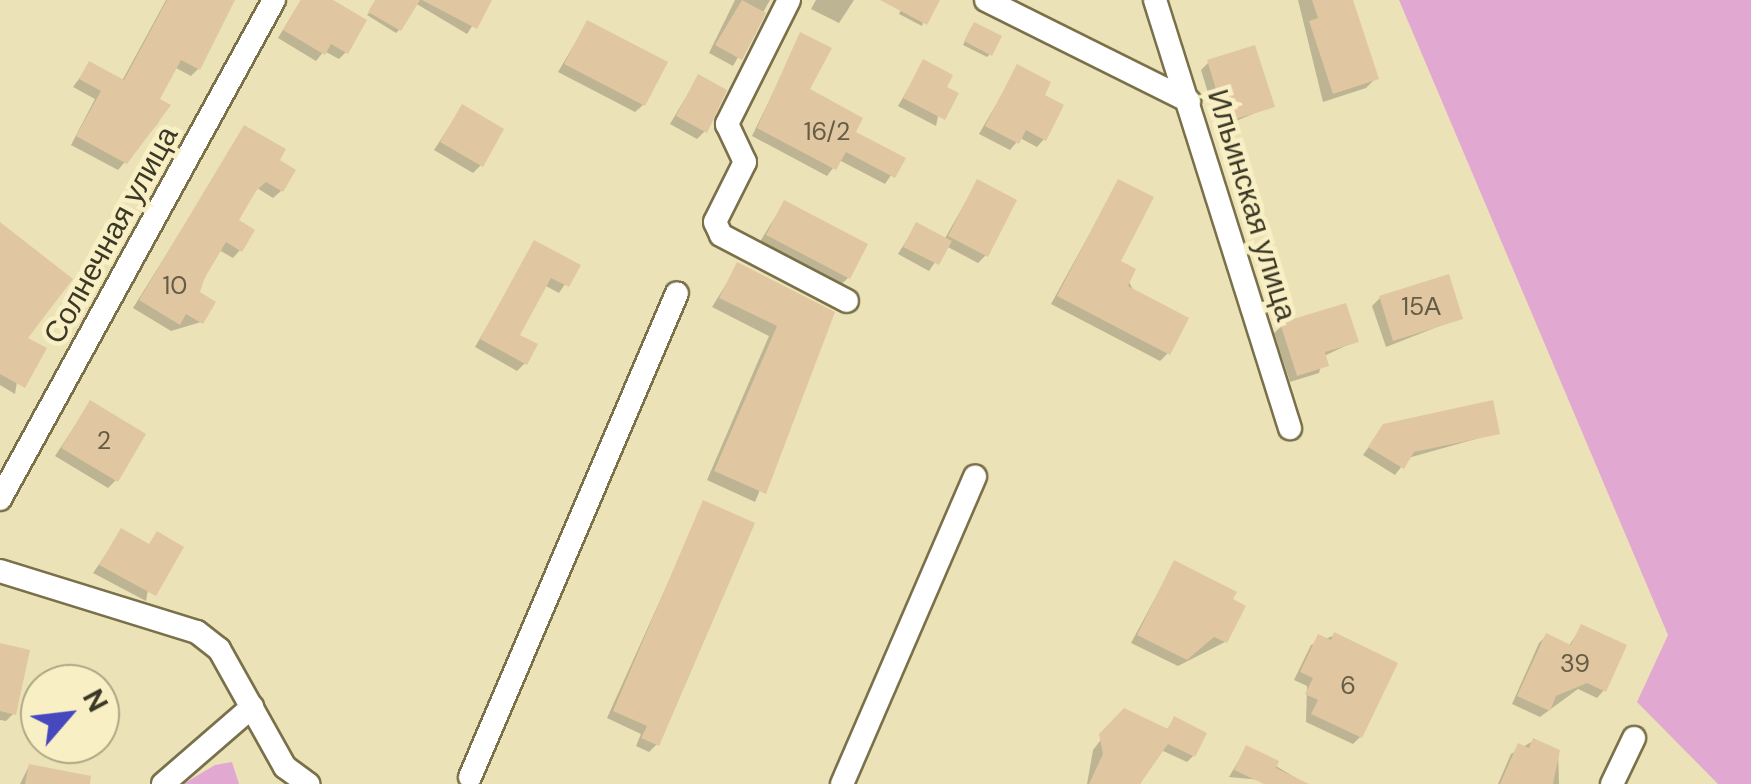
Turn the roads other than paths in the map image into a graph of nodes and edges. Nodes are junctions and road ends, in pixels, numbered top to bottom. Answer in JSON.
{"nodes":[{"id":1,"x":274,"y":0,"type":"edge"},
{"id":2,"x":789,"y":0,"type":"edge"},
{"id":3,"x":986,"y":0,"type":"edge"},
{"id":4,"x":1155,"y":0,"type":"edge"},
{"id":5,"x":1188,"y":101,"type":"junction"},
{"id":6,"x":677,"y":293,"type":"dead end"},
{"id":7,"x":846,"y":300,"type":"dead end"},
{"id":8,"x":1290,"y":428,"type":"dead end"},
{"id":9,"x":975,"y":477,"type":"dead end"},
{"id":10,"x":0,"y":498,"type":"edge"},
{"id":11,"x":0,"y":571,"type":"edge"},
{"id":12,"x":252,"y":706,"type":"junction"},
{"id":13,"x":1634,"y":738,"type":"dead end"},
{"id":14,"x":470,"y":776,"type":"dead end"},
{"id":15,"x":162,"y":784,"type":"edge"},
{"id":16,"x":308,"y":784,"type":"edge"},
{"id":17,"x":842,"y":784,"type":"edge"},
{"id":18,"x":1612,"y":784,"type":"edge"}],
"edges":[{"from":1,"to":10,"type":"street","name":"Солнечная улица"},
{"from":2,"to":7,"type":"street"},
{"from":3,"to":5,"type":"street"},
{"from":4,"to":5,"type":"street","name":"Ильинская улица"},
{"from":5,"to":8,"type":"street","name":"Ильинская улица"},
{"from":6,"to":14,"type":"street"},
{"from":9,"to":17,"type":"street"},
{"from":11,"to":12,"type":"street"},
{"from":12,"to":15,"type":"street"},
{"from":12,"to":16,"type":"street"},
{"from":13,"to":18,"type":"street"}]}
